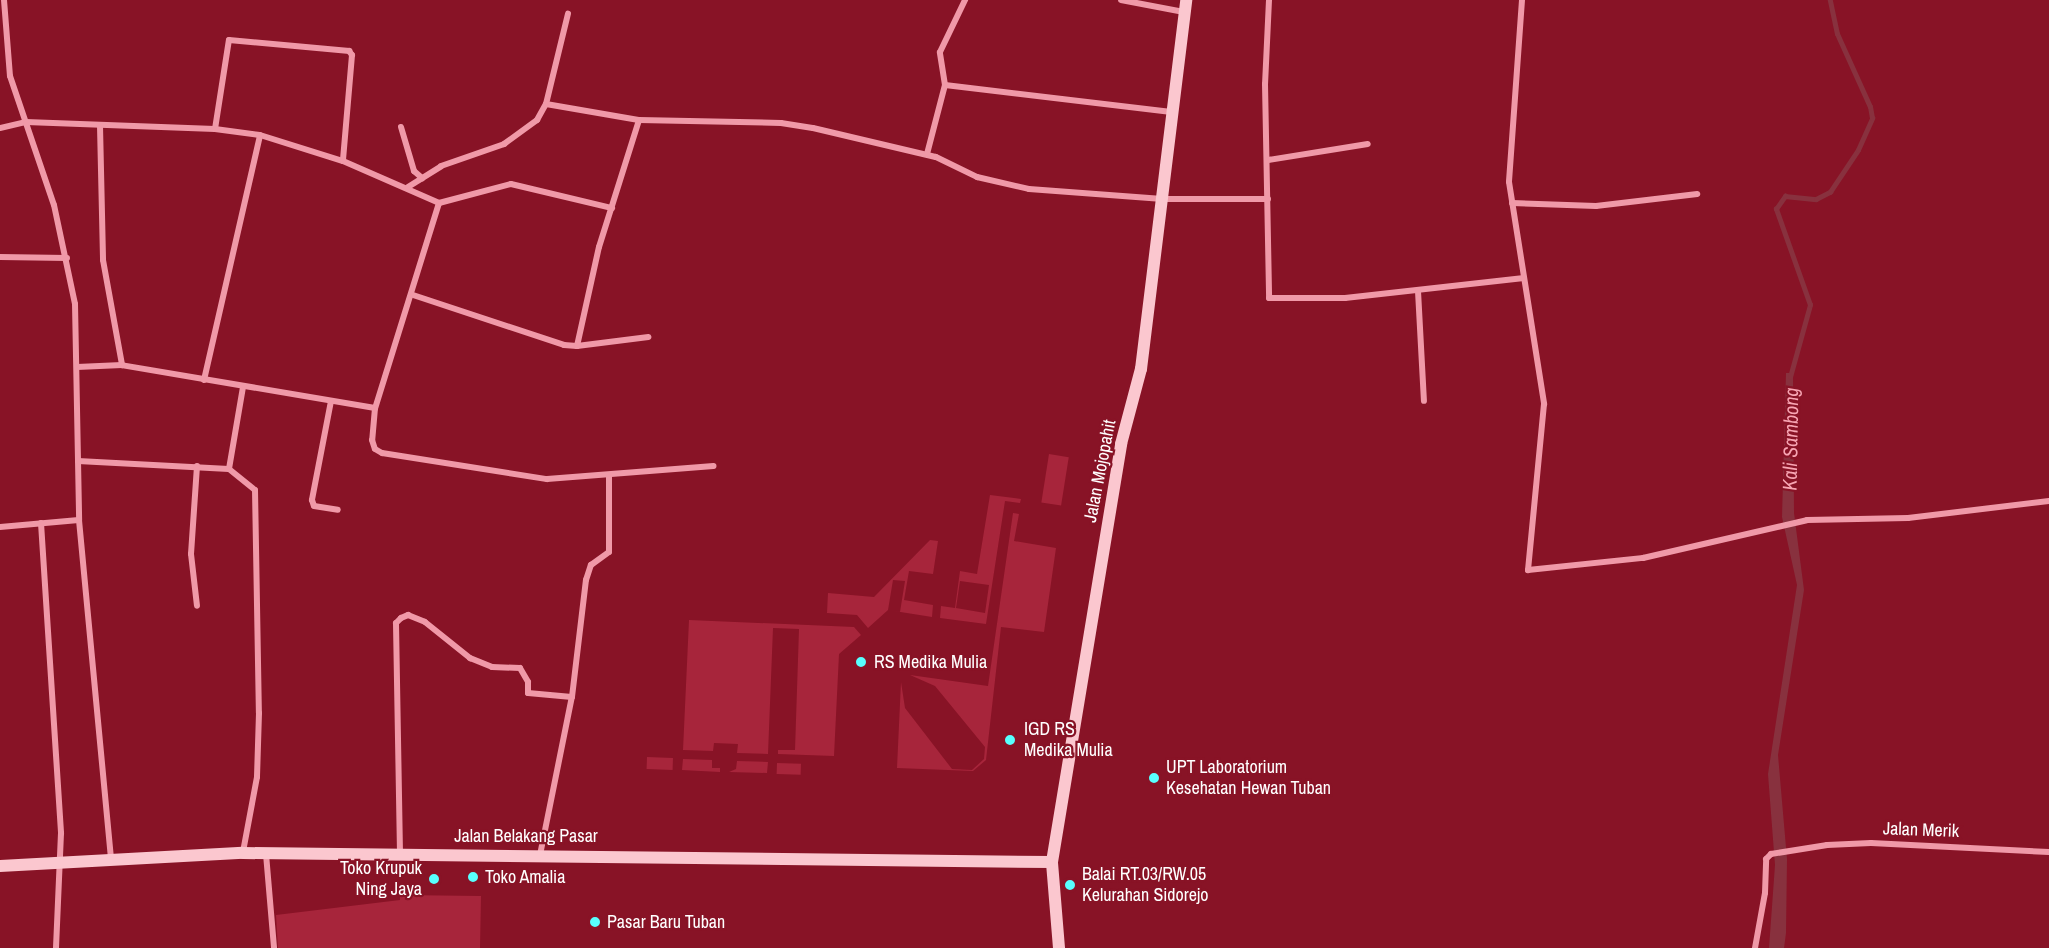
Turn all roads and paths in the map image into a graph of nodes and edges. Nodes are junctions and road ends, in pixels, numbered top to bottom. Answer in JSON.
{"nodes":[{"id":1,"x":4,"y":0,"type":"edge"},
{"id":2,"x":964,"y":0,"type":"edge"},
{"id":3,"x":1121,"y":0,"type":"edge"},
{"id":4,"x":1269,"y":0,"type":"edge"},
{"id":5,"x":1522,"y":0,"type":"edge"},
{"id":6,"x":1185,"y":6,"type":"edge"},
{"id":7,"x":568,"y":14,"type":"dead end"},
{"id":8,"x":0,"y":76,"type":"edge"},
{"id":9,"x":10,"y":76,"type":"junction"},
{"id":10,"x":945,"y":85,"type":"junction"},
{"id":11,"x":546,"y":104,"type":"junction"},
{"id":12,"x":1171,"y":112,"type":"junction"},
{"id":13,"x":639,"y":120,"type":"junction"},
{"id":14,"x":26,"y":122,"type":"junction"},
{"id":15,"x":100,"y":126,"type":"junction"},
{"id":16,"x":400,"y":127,"type":"dead end"},
{"id":17,"x":0,"y":128,"type":"edge"},
{"id":18,"x":215,"y":129,"type":"junction"},
{"id":19,"x":260,"y":135,"type":"junction"},
{"id":20,"x":1368,"y":144,"type":"dead end"},
{"id":21,"x":927,"y":154,"type":"junction"},
{"id":22,"x":1268,"y":160,"type":"junction"},
{"id":23,"x":343,"y":161,"type":"junction"},
{"id":24,"x":422,"y":178,"type":"junction"},
{"id":25,"x":408,"y":188,"type":"junction"},
{"id":26,"x":1697,"y":194,"type":"dead end"},
{"id":27,"x":1163,"y":199,"type":"junction"},
{"id":28,"x":1268,"y":199,"type":"junction"},
{"id":29,"x":439,"y":203,"type":"junction"},
{"id":30,"x":1512,"y":203,"type":"junction"},
{"id":31,"x":612,"y":208,"type":"junction"},
{"id":32,"x":0,"y":257,"type":"edge"},
{"id":33,"x":66,"y":258,"type":"junction"},
{"id":34,"x":1524,"y":278,"type":"junction"},
{"id":35,"x":1418,"y":291,"type":"junction"},
{"id":36,"x":413,"y":295,"type":"junction"},
{"id":37,"x":648,"y":337,"type":"dead end"},
{"id":38,"x":577,"y":346,"type":"junction"},
{"id":39,"x":122,"y":365,"type":"junction"},
{"id":40,"x":77,"y":367,"type":"junction"},
{"id":41,"x":204,"y":380,"type":"junction"},
{"id":42,"x":243,"y":387,"type":"junction"},
{"id":43,"x":331,"y":401,"type":"junction"},
{"id":44,"x":1424,"y":401,"type":"dead end"},
{"id":45,"x":375,"y":408,"type":"junction"},
{"id":46,"x":78,"y":461,"type":"junction"},
{"id":47,"x":197,"y":466,"type":"junction"},
{"id":48,"x":713,"y":466,"type":"dead end"},
{"id":49,"x":229,"y":469,"type":"junction"},
{"id":50,"x":609,"y":475,"type":"junction"},
{"id":51,"x":2049,"y":501,"type":"edge"},
{"id":52,"x":338,"y":510,"type":"dead end"},
{"id":53,"x":79,"y":520,"type":"junction"},
{"id":54,"x":41,"y":523,"type":"junction"},
{"id":55,"x":0,"y":527,"type":"edge"},
{"id":56,"x":197,"y":606,"type":"dead end"},
{"id":57,"x":572,"y":697,"type":"junction"},
{"id":58,"x":2049,"y":852,"type":"edge"},
{"id":59,"x":243,"y":853,"type":"junction"},
{"id":60,"x":400,"y":853,"type":"junction"},
{"id":61,"x":266,"y":854,"type":"junction"},
{"id":62,"x":540,"y":855,"type":"junction"},
{"id":63,"x":111,"y":858,"type":"junction"},
{"id":64,"x":58,"y":861,"type":"junction"},
{"id":65,"x":1052,"y":862,"type":"junction"},
{"id":66,"x":0,"y":866,"type":"edge"},
{"id":67,"x":56,"y":948,"type":"edge"},
{"id":68,"x":274,"y":948,"type":"edge"},
{"id":69,"x":1059,"y":948,"type":"edge"},
{"id":70,"x":1755,"y":948,"type":"edge"}],
"edges":[{"from":1,"to":9,"type":"street"},
{"from":2,"to":10,"type":"street"},
{"from":3,"to":6,"type":"street"},
{"from":4,"to":22,"type":"street"},
{"from":5,"to":30,"type":"street"},
{"from":6,"to":12,"type":"street","name":"Jalan Mojopahit"},
{"from":7,"to":11,"type":"street"},
{"from":8,"to":9,"type":"street"},
{"from":9,"to":14,"type":"street"},
{"from":10,"to":12,"type":"street"},
{"from":10,"to":21,"type":"street"},
{"from":11,"to":13,"type":"street"},
{"from":11,"to":24,"type":"street"},
{"from":12,"to":27,"type":"street","name":"Jalan Mojopahit"},
{"from":13,"to":21,"type":"street"},
{"from":13,"to":31,"type":"street"},
{"from":14,"to":15,"type":"street"},
{"from":14,"to":17,"type":"street"},
{"from":14,"to":33,"type":"street"},
{"from":15,"to":18,"type":"street"},
{"from":15,"to":39,"type":"street"},
{"from":16,"to":24,"type":"street"},
{"from":18,"to":19,"type":"street"},
{"from":18,"to":23,"type":"street"},
{"from":19,"to":23,"type":"street"},
{"from":19,"to":41,"type":"street"},
{"from":20,"to":22,"type":"street"},
{"from":21,"to":27,"type":"street"},
{"from":22,"to":28,"type":"street"},
{"from":23,"to":25,"type":"street"},
{"from":24,"to":25,"type":"street"},
{"from":25,"to":29,"type":"street"},
{"from":26,"to":30,"type":"street"},
{"from":27,"to":28,"type":"street"},
{"from":27,"to":65,"type":"street","name":"Jalan Mojopahit"},
{"from":28,"to":35,"type":"street"},
{"from":29,"to":31,"type":"street"},
{"from":29,"to":36,"type":"street"},
{"from":30,"to":34,"type":"street"},
{"from":31,"to":38,"type":"street"},
{"from":32,"to":33,"type":"street"},
{"from":33,"to":40,"type":"street"},
{"from":34,"to":35,"type":"street"},
{"from":34,"to":51,"type":"street"},
{"from":35,"to":44,"type":"street"},
{"from":36,"to":38,"type":"street"},
{"from":36,"to":45,"type":"street"},
{"from":37,"to":38,"type":"street"},
{"from":39,"to":40,"type":"street"},
{"from":39,"to":41,"type":"street"},
{"from":40,"to":46,"type":"street"},
{"from":41,"to":42,"type":"street"},
{"from":42,"to":43,"type":"street"},
{"from":42,"to":49,"type":"street"},
{"from":43,"to":45,"type":"street"},
{"from":43,"to":52,"type":"street"},
{"from":45,"to":50,"type":"street"},
{"from":46,"to":47,"type":"street"},
{"from":46,"to":53,"type":"street"},
{"from":47,"to":49,"type":"street"},
{"from":47,"to":56,"type":"street"},
{"from":48,"to":50,"type":"street"},
{"from":49,"to":59,"type":"street"},
{"from":50,"to":57,"type":"street"},
{"from":53,"to":54,"type":"street"},
{"from":53,"to":63,"type":"street"},
{"from":54,"to":55,"type":"street"},
{"from":54,"to":64,"type":"street"},
{"from":57,"to":60,"type":"street"},
{"from":57,"to":62,"type":"street"},
{"from":58,"to":70,"type":"street","name":"Jalan Merik"},
{"from":59,"to":61,"type":"street","name":"Jalan Belakang Pasar"},
{"from":59,"to":63,"type":"street","name":"Jalan Belakang Pasar"},
{"from":60,"to":61,"type":"street","name":"Jalan Belakang Pasar"},
{"from":60,"to":62,"type":"street","name":"Jalan Belakang Pasar"},
{"from":61,"to":68,"type":"street"},
{"from":62,"to":65,"type":"street","name":"Jalan Belakang Pasar"},
{"from":63,"to":64,"type":"street","name":"Jalan Belakang Pasar"},
{"from":64,"to":66,"type":"street","name":"Jalan Belakang Pasar"},
{"from":64,"to":67,"type":"street"},
{"from":65,"to":69,"type":"street","name":"Jalan Mojopahit"}]}
